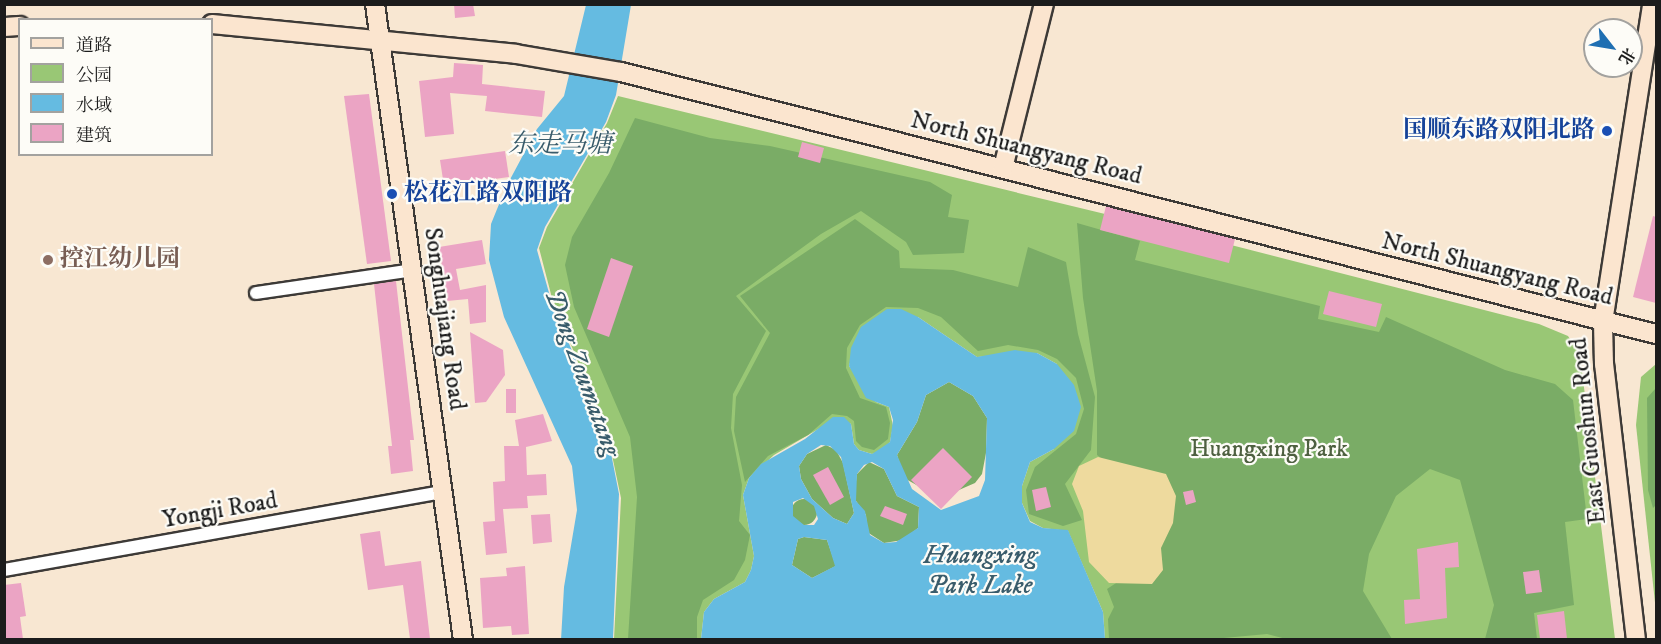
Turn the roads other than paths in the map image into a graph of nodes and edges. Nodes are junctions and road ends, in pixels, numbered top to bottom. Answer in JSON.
{"nodes":[{"id":1,"x":375,"y":4,"type":"edge"},
{"id":2,"x":1044,"y":4,"type":"edge"},
{"id":3,"x":1652,"y":4,"type":"edge"},
{"id":4,"x":213,"y":24,"type":"edge"},
{"id":5,"x":379,"y":38,"type":"junction"},
{"id":6,"x":1003,"y":168,"type":"junction"},
{"id":7,"x":414,"y":270,"type":"junction"},
{"id":8,"x":256,"y":293,"type":"dead end"},
{"id":9,"x":1603,"y":321,"type":"junction"},
{"id":10,"x":1656,"y":334,"type":"edge"},
{"id":11,"x":443,"y":492,"type":"junction"},
{"id":12,"x":4,"y":570,"type":"edge"},
{"id":13,"x":463,"y":639,"type":"edge"},
{"id":14,"x":1636,"y":639,"type":"edge"}],
"edges":[{"from":1,"to":5,"type":"street","name":"Songhuajiang Road"},
{"from":2,"to":6,"type":"street"},
{"from":3,"to":9,"type":"street","name":"East Guoshun Road"},
{"from":4,"to":5,"type":"street","name":"North Shuangyang Road"},
{"from":5,"to":6,"type":"street","name":"North Shuangyang Road"},
{"from":5,"to":7,"type":"street","name":"Songhuajiang Road"},
{"from":6,"to":9,"type":"street","name":"North Shuangyang Road"},
{"from":7,"to":8,"type":"street"},
{"from":7,"to":11,"type":"street","name":"Songhuajiang Road"},
{"from":9,"to":10,"type":"street","name":"North Shuangyang Road"},
{"from":9,"to":14,"type":"street","name":"East Guoshun Road"},
{"from":11,"to":12,"type":"street","name":"Yongji Road"},
{"from":11,"to":13,"type":"street","name":"Songhuajiang Road"}]}
